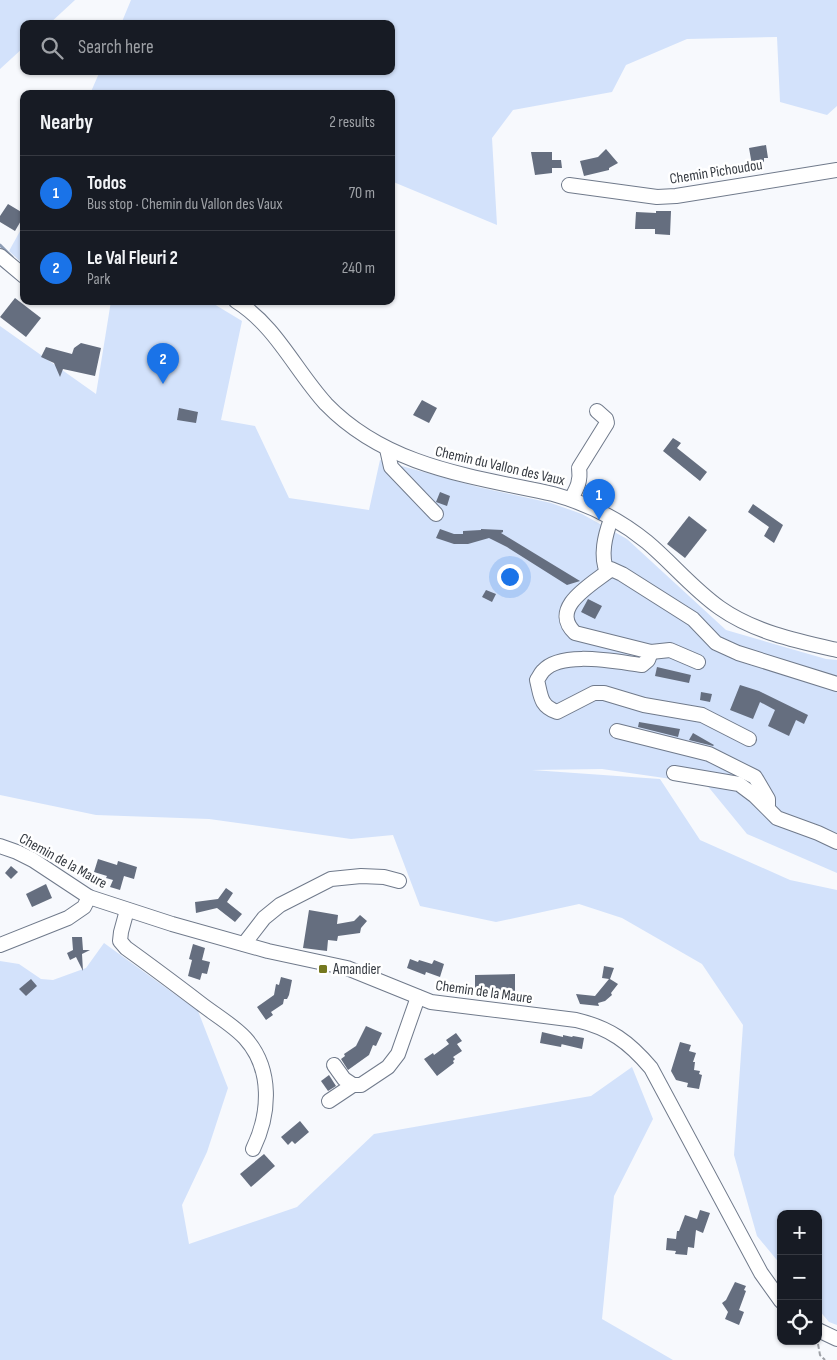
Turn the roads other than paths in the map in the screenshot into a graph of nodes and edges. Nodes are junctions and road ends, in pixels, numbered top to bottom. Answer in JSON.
{"nodes":[{"id":1,"x":837,"y":170,"type":"edge"},
{"id":2,"x":569,"y":185,"type":"dead end"},
{"id":3,"x":0,"y":256,"type":"edge"},
{"id":4,"x":20,"y":273,"type":"edge"},
{"id":5,"x":242,"y":305,"type":"edge"},
{"id":6,"x":597,"y":411,"type":"dead end"},
{"id":7,"x":387,"y":449,"type":"junction"},
{"id":8,"x":571,"y":499,"type":"junction"},
{"id":9,"x":436,"y":514,"type":"dead end"},
{"id":10,"x":611,"y":519,"type":"junction"},
{"id":11,"x":607,"y":572,"type":"junction"},
{"id":12,"x":837,"y":650,"type":"edge"},
{"id":13,"x":651,"y":652,"type":"junction"},
{"id":14,"x":698,"y":662,"type":"dead end"},
{"id":15,"x":837,"y":684,"type":"edge"},
{"id":16,"x":617,"y":731,"type":"dead end"},
{"id":17,"x":749,"y":738,"type":"dead end"},
{"id":18,"x":674,"y":773,"type":"dead end"},
{"id":19,"x":768,"y":809,"type":"junction"},
{"id":20,"x":837,"y":842,"type":"edge"},
{"id":21,"x":0,"y":846,"type":"edge"},
{"id":22,"x":399,"y":881,"type":"dead end"},
{"id":23,"x":89,"y":897,"type":"junction"},
{"id":24,"x":127,"y":910,"type":"junction"},
{"id":25,"x":244,"y":944,"type":"junction"},
{"id":26,"x":0,"y":946,"type":"edge"},
{"id":27,"x":418,"y":997,"type":"junction"},
{"id":28,"x":334,"y":1065,"type":"dead end"},
{"id":29,"x":353,"y":1085,"type":"junction"},
{"id":30,"x":329,"y":1101,"type":"dead end"},
{"id":31,"x":253,"y":1149,"type":"dead end"},
{"id":32,"x":777,"y":1295,"type":"edge"},
{"id":33,"x":822,"y":1332,"type":"edge"},
{"id":34,"x":837,"y":1339,"type":"edge"}],
"edges":[{"from":1,"to":2,"type":"street","name":"Chemin Pichoudou"},
{"from":3,"to":4,"type":"street"},
{"from":5,"to":7,"type":"street","name":"Chemin du Vallon des Vaux"},
{"from":6,"to":8,"type":"street"},
{"from":7,"to":8,"type":"street","name":"Chemin du Vallon des Vaux"},
{"from":7,"to":9,"type":"street"},
{"from":8,"to":10,"type":"street","name":"Chemin du Vallon des Vaux"},
{"from":10,"to":11,"type":"street"},
{"from":10,"to":12,"type":"street","name":"Chemin du Vallon des Vaux"},
{"from":11,"to":13,"type":"street"},
{"from":11,"to":15,"type":"street"},
{"from":13,"to":14,"type":"street"},
{"from":13,"to":17,"type":"street"},
{"from":16,"to":19,"type":"street"},
{"from":18,"to":19,"type":"street"},
{"from":19,"to":20,"type":"street"},
{"from":21,"to":23,"type":"street","name":"Chemin de la Maure"},
{"from":22,"to":25,"type":"street"},
{"from":23,"to":24,"type":"street","name":"Chemin de la Maure"},
{"from":23,"to":26,"type":"street"},
{"from":24,"to":25,"type":"street","name":"Chemin de la Maure"},
{"from":24,"to":31,"type":"street"},
{"from":25,"to":27,"type":"street","name":"Chemin de la Maure"},
{"from":27,"to":29,"type":"street"},
{"from":27,"to":32,"type":"street","name":"Chemin de la Maure"},
{"from":28,"to":29,"type":"street"},
{"from":29,"to":30,"type":"street"},
{"from":33,"to":34,"type":"street"}]}
